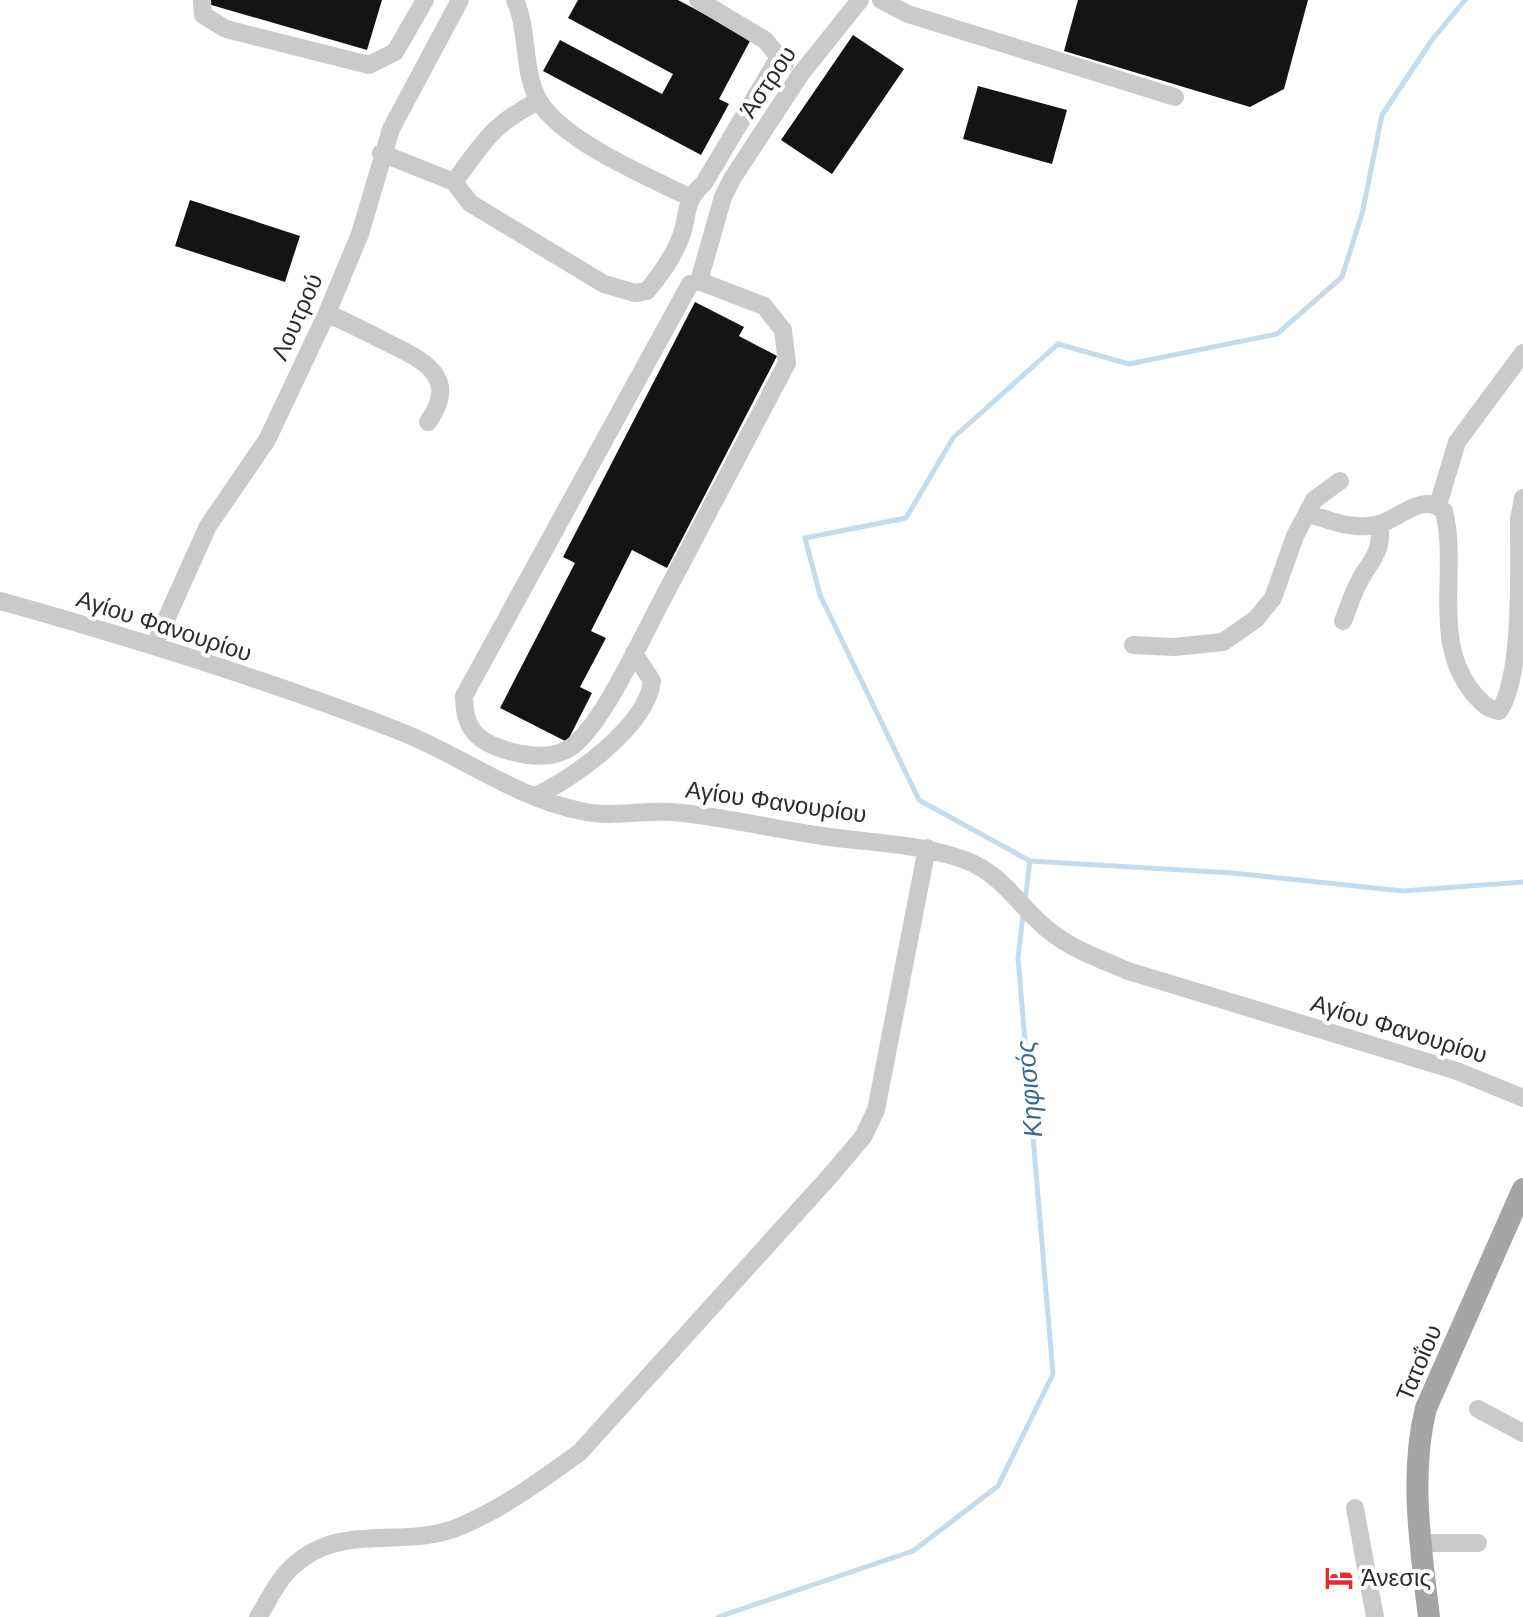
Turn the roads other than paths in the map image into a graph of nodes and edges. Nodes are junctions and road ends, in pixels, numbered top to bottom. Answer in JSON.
{"nodes":[{"id":1,"x":202,"y":0,"type":"edge"},
{"id":2,"x":425,"y":0,"type":"edge"},
{"id":3,"x":460,"y":0,"type":"edge"},
{"id":4,"x":515,"y":0,"type":"edge"},
{"id":5,"x":698,"y":0,"type":"edge"},
{"id":6,"x":860,"y":0,"type":"edge"},
{"id":7,"x":881,"y":0,"type":"edge"},
{"id":8,"x":778,"y":59,"type":"junction"},
{"id":9,"x":800,"y":75,"type":"junction"},
{"id":10,"x":1175,"y":97,"type":"dead end"},
{"id":11,"x":539,"y":101,"type":"junction"},
{"id":12,"x":381,"y":153,"type":"junction"},
{"id":13,"x":454,"y":182,"type":"junction"},
{"id":14,"x":689,"y":197,"type":"junction"},
{"id":15,"x":699,"y":281,"type":"junction"},
{"id":16,"x":327,"y":313,"type":"junction"},
{"id":17,"x":1523,"y":353,"type":"edge"},
{"id":18,"x":428,"y":422,"type":"dead end"},
{"id":19,"x":1340,"y":481,"type":"dead end"},
{"id":20,"x":1523,"y":498,"type":"edge"},
{"id":21,"x":1438,"y":505,"type":"junction"},
{"id":22,"x":1309,"y":514,"type":"junction"},
{"id":23,"x":1380,"y":524,"type":"junction"},
{"id":24,"x":0,"y":601,"type":"edge"},
{"id":25,"x":1343,"y":621,"type":"dead end"},
{"id":26,"x":155,"y":644,"type":"junction"},
{"id":27,"x":1133,"y":645,"type":"dead end"},
{"id":28,"x":634,"y":653,"type":"junction"},
{"id":29,"x":535,"y":796,"type":"junction"},
{"id":30,"x":927,"y":848,"type":"junction"},
{"id":31,"x":1523,"y":1098,"type":"edge"},
{"id":32,"x":1523,"y":1189,"type":"edge"},
{"id":33,"x":1478,"y":1409,"type":"dead end"},
{"id":34,"x":1523,"y":1433,"type":"edge"},
{"id":35,"x":1355,"y":1508,"type":"dead end"},
{"id":36,"x":1421,"y":1543,"type":"junction"},
{"id":37,"x":1478,"y":1543,"type":"dead end"},
{"id":38,"x":258,"y":1617,"type":"edge"},
{"id":39,"x":1375,"y":1617,"type":"edge"},
{"id":40,"x":1429,"y":1617,"type":"edge"}],
"edges":[{"from":1,"to":2,"type":"street"},
{"from":3,"to":12,"type":"street","name":"Λουτρού"},
{"from":4,"to":11,"type":"street"},
{"from":5,"to":8,"type":"street"},
{"from":6,"to":9,"type":"street","name":"Άστρου"},
{"from":7,"to":10,"type":"street"},
{"from":8,"to":9,"type":"street"},
{"from":8,"to":14,"type":"street"},
{"from":9,"to":15,"type":"street","name":"Άστρου"},
{"from":11,"to":13,"type":"street"},
{"from":11,"to":14,"type":"street"},
{"from":12,"to":13,"type":"street"},
{"from":12,"to":16,"type":"street","name":"Λουτρού"},
{"from":13,"to":14,"type":"street"},
{"from":15,"to":28,"type":"street"},
{"from":15,"to":28,"type":"street"},
{"from":16,"to":18,"type":"street"},
{"from":16,"to":26,"type":"street","name":"Λουτρού"},
{"from":17,"to":21,"type":"street"},
{"from":19,"to":22,"type":"street"},
{"from":20,"to":21,"type":"street"},
{"from":21,"to":23,"type":"street"},
{"from":22,"to":23,"type":"street"},
{"from":22,"to":27,"type":"street"},
{"from":23,"to":25,"type":"street"},
{"from":24,"to":26,"type":"street","name":"Αγίου Φανουρίου"},
{"from":26,"to":29,"type":"street","name":"Αγίου Φανουρίου"},
{"from":28,"to":29,"type":"street"},
{"from":29,"to":30,"type":"street","name":"Αγίου Φανουρίου"},
{"from":30,"to":31,"type":"street","name":"Αγίου Φανουρίου"},
{"from":30,"to":38,"type":"street"},
{"from":32,"to":36,"type":"main road","name":"Τατοΐου"},
{"from":33,"to":34,"type":"street"},
{"from":35,"to":39,"type":"street"},
{"from":36,"to":37,"type":"street"},
{"from":36,"to":40,"type":"main road","name":"Τατοΐου"}]}
